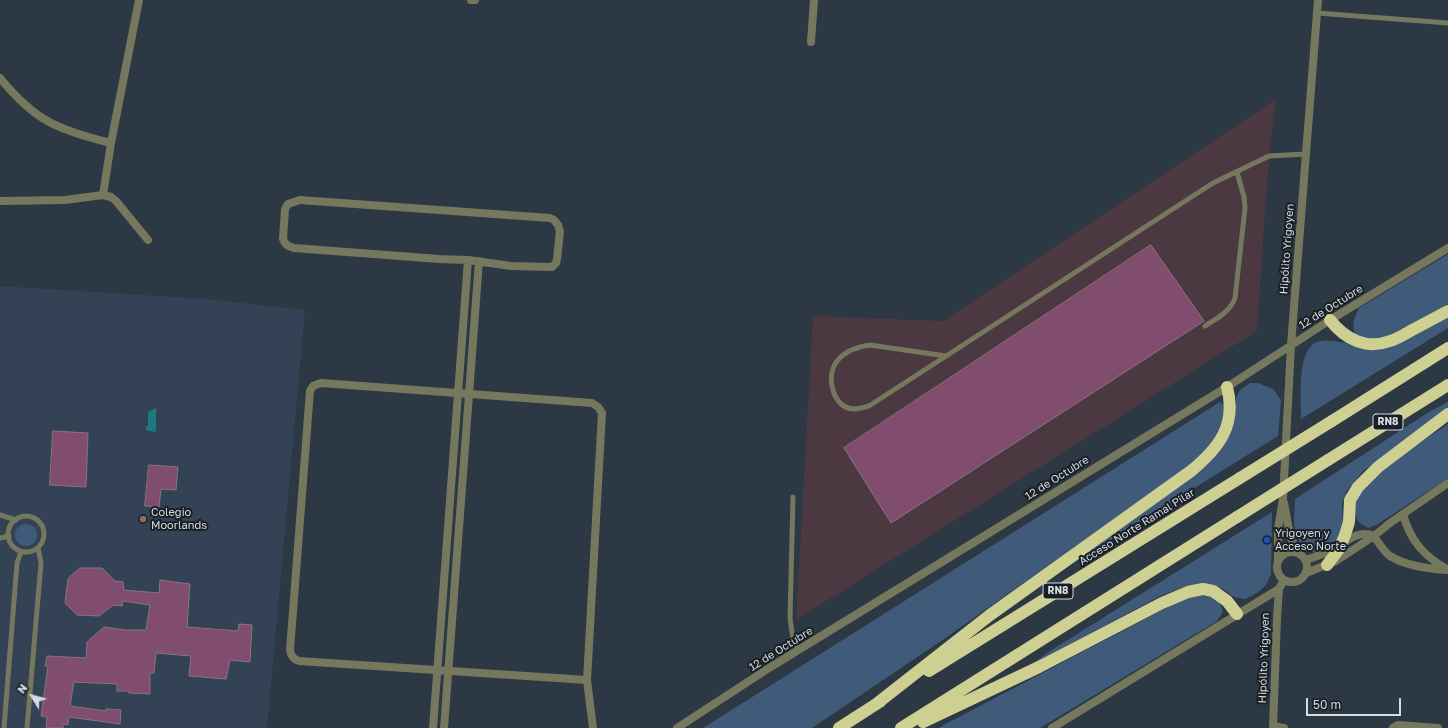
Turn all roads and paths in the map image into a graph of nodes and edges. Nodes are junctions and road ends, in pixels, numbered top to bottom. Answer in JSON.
{"nodes":[{"id":1,"x":139,"y":0,"type":"edge"},
{"id":2,"x":471,"y":0,"type":"edge"},
{"id":3,"x":476,"y":0,"type":"edge"},
{"id":4,"x":814,"y":0,"type":"edge"},
{"id":5,"x":1318,"y":0,"type":"edge"},
{"id":6,"x":1317,"y":13,"type":"junction"},
{"id":7,"x":1448,"y":23,"type":"edge"},
{"id":8,"x":811,"y":42,"type":"dead end"},
{"id":9,"x":0,"y":78,"type":"edge"},
{"id":10,"x":111,"y":143,"type":"junction"},
{"id":11,"x":1306,"y":154,"type":"junction"},
{"id":12,"x":1237,"y":172,"type":"junction"},
{"id":13,"x":103,"y":194,"type":"junction"},
{"id":14,"x":0,"y":201,"type":"edge"},
{"id":15,"x":148,"y":240,"type":"dead end"},
{"id":16,"x":1448,"y":248,"type":"edge"},
{"id":17,"x":468,"y":260,"type":"junction"},
{"id":18,"x":479,"y":261,"type":"junction"},
{"id":19,"x":1448,"y":311,"type":"edge"},
{"id":20,"x":1330,"y":320,"type":"junction"},
{"id":21,"x":1205,"y":326,"type":"dead end"},
{"id":22,"x":1291,"y":345,"type":"junction"},
{"id":23,"x":1448,"y":348,"type":"edge"},
{"id":24,"x":946,"y":356,"type":"junction"},
{"id":25,"x":1448,"y":385,"type":"edge"},
{"id":26,"x":1227,"y":387,"type":"junction"},
{"id":27,"x":458,"y":394,"type":"junction"},
{"id":28,"x":468,"y":394,"type":"junction"},
{"id":29,"x":1448,"y":414,"type":"edge"},
{"id":30,"x":1448,"y":483,"type":"edge"},
{"id":31,"x":793,"y":496,"type":"dead end"},
{"id":32,"x":1283,"y":499,"type":"junction"},
{"id":33,"x":1403,"y":514,"type":"junction"},
{"id":34,"x":0,"y":515,"type":"edge"},
{"id":35,"x":16,"y":520,"type":"junction"},
{"id":36,"x":9,"y":536,"type":"junction"},
{"id":37,"x":1374,"y":536,"type":"junction"},
{"id":38,"x":0,"y":538,"type":"edge"},
{"id":39,"x":1341,"y":544,"type":"junction"},
{"id":40,"x":38,"y":548,"type":"junction"},
{"id":41,"x":21,"y":552,"type":"junction"},
{"id":42,"x":1296,"y":552,"type":"junction"},
{"id":43,"x":1278,"y":560,"type":"junction"},
{"id":44,"x":1306,"y":560,"type":"junction"},
{"id":45,"x":1327,"y":565,"type":"junction"},
{"id":46,"x":1448,"y":570,"type":"edge"},
{"id":47,"x":1306,"y":573,"type":"junction"},
{"id":48,"x":1284,"y":580,"type":"junction"},
{"id":49,"x":1279,"y":589,"type":"junction"},
{"id":50,"x":1237,"y":614,"type":"junction"},
{"id":51,"x":798,"y":651,"type":"junction"},
{"id":52,"x":438,"y":670,"type":"junction"},
{"id":53,"x":448,"y":671,"type":"junction"},
{"id":54,"x":587,"y":680,"type":"junction"},
{"id":55,"x":875,"y":705,"type":"junction"},
{"id":56,"x":1273,"y":727,"type":"edge"},
{"id":57,"x":4,"y":728,"type":"edge"},
{"id":58,"x":27,"y":728,"type":"edge"},
{"id":59,"x":433,"y":728,"type":"edge"},
{"id":60,"x":444,"y":728,"type":"edge"},
{"id":61,"x":593,"y":728,"type":"edge"},
{"id":62,"x":677,"y":728,"type":"edge"},
{"id":63,"x":839,"y":728,"type":"edge"},
{"id":64,"x":901,"y":728,"type":"edge"},
{"id":65,"x":909,"y":728,"type":"edge"},
{"id":66,"x":1052,"y":728,"type":"edge"},
{"id":67,"x":1284,"y":728,"type":"edge"},
{"id":68,"x":1393,"y":728,"type":"edge"},
{"id":69,"x":1438,"y":728,"type":"edge"}],
"edges":[{"from":1,"to":10,"type":"street"},
{"from":2,"to":3,"type":"street"},
{"from":4,"to":8,"type":"street"},
{"from":5,"to":6,"type":"street","name":"Hipólito Yrigoyen"},
{"from":6,"to":7,"type":"lane"},
{"from":6,"to":11,"type":"street","name":"Hipólito Yrigoyen"},
{"from":9,"to":10,"type":"street"},
{"from":10,"to":13,"type":"street"},
{"from":11,"to":12,"type":"lane"},
{"from":11,"to":22,"type":"street","name":"Hipólito Yrigoyen"},
{"from":12,"to":21,"type":"lane"},
{"from":12,"to":24,"type":"lane"},
{"from":13,"to":14,"type":"street"},
{"from":13,"to":15,"type":"street"},
{"from":16,"to":20,"type":"street","name":"12 de Octubre"},
{"from":17,"to":18,"type":"street"},
{"from":17,"to":18,"type":"street"},
{"from":17,"to":27,"type":"street"},
{"from":18,"to":28,"type":"street"},
{"from":19,"to":20,"type":"highway"},
{"from":20,"to":22,"type":"street","name":"12 de Octubre"},
{"from":22,"to":26,"type":"street","name":"12 de Octubre"},
{"from":22,"to":32,"type":"street","name":"Hipólito Yrigoyen"},
{"from":23,"to":55,"type":"highway","name":"Acceso Norte Ramal Pilar","number":"RN8","bridge":true},
{"from":24,"to":24,"type":"lane"},
{"from":25,"to":64,"type":"highway","number":"RN8","bridge":true},
{"from":26,"to":51,"type":"street","name":"12 de Octubre"},
{"from":26,"to":55,"type":"highway"},
{"from":27,"to":28,"type":"street"},
{"from":27,"to":52,"type":"street"},
{"from":27,"to":52,"type":"street"},
{"from":28,"to":53,"type":"street"},
{"from":28,"to":54,"type":"street"},
{"from":29,"to":39,"type":"highway"},
{"from":30,"to":33,"type":"street"},
{"from":31,"to":51,"type":"lane"},
{"from":32,"to":42,"type":"street","name":"Hipólito Yrigoyen"},
{"from":32,"to":43,"type":"street","name":"Hipólito Yrigoyen"},
{"from":33,"to":37,"type":"street"},
{"from":33,"to":46,"type":"street"},
{"from":34,"to":35,"type":"lane"},
{"from":35,"to":36,"type":"lane"},
{"from":35,"to":40,"type":"lane"},
{"from":36,"to":38,"type":"lane"},
{"from":36,"to":41,"type":"lane"},
{"from":37,"to":39,"type":"street"},
{"from":37,"to":45,"type":"street"},
{"from":37,"to":46,"type":"street"},
{"from":39,"to":44,"type":"street"},
{"from":39,"to":45,"type":"highway"},
{"from":40,"to":41,"type":"lane"},
{"from":40,"to":58,"type":"lane"},
{"from":41,"to":57,"type":"lane"},
{"from":42,"to":43,"type":"street"},
{"from":42,"to":44,"type":"street"},
{"from":43,"to":48,"type":"street"},
{"from":44,"to":47,"type":"street"},
{"from":45,"to":47,"type":"street"},
{"from":47,"to":48,"type":"street"},
{"from":48,"to":49,"type":"street"},
{"from":49,"to":50,"type":"street"},
{"from":49,"to":56,"type":"street","name":"Hipólito Yrigoyen"},
{"from":50,"to":65,"type":"highway"},
{"from":50,"to":66,"type":"street"},
{"from":51,"to":62,"type":"street","name":"12 de Octubre"},
{"from":52,"to":53,"type":"street"},
{"from":52,"to":59,"type":"street"},
{"from":53,"to":54,"type":"street"},
{"from":53,"to":60,"type":"street"},
{"from":54,"to":61,"type":"street"},
{"from":55,"to":63,"type":"highway","name":"Acceso Norte Ramal Pilar","number":"RN8"},
{"from":56,"to":67,"type":"street"},
{"from":68,"to":69,"type":"street"}]}
